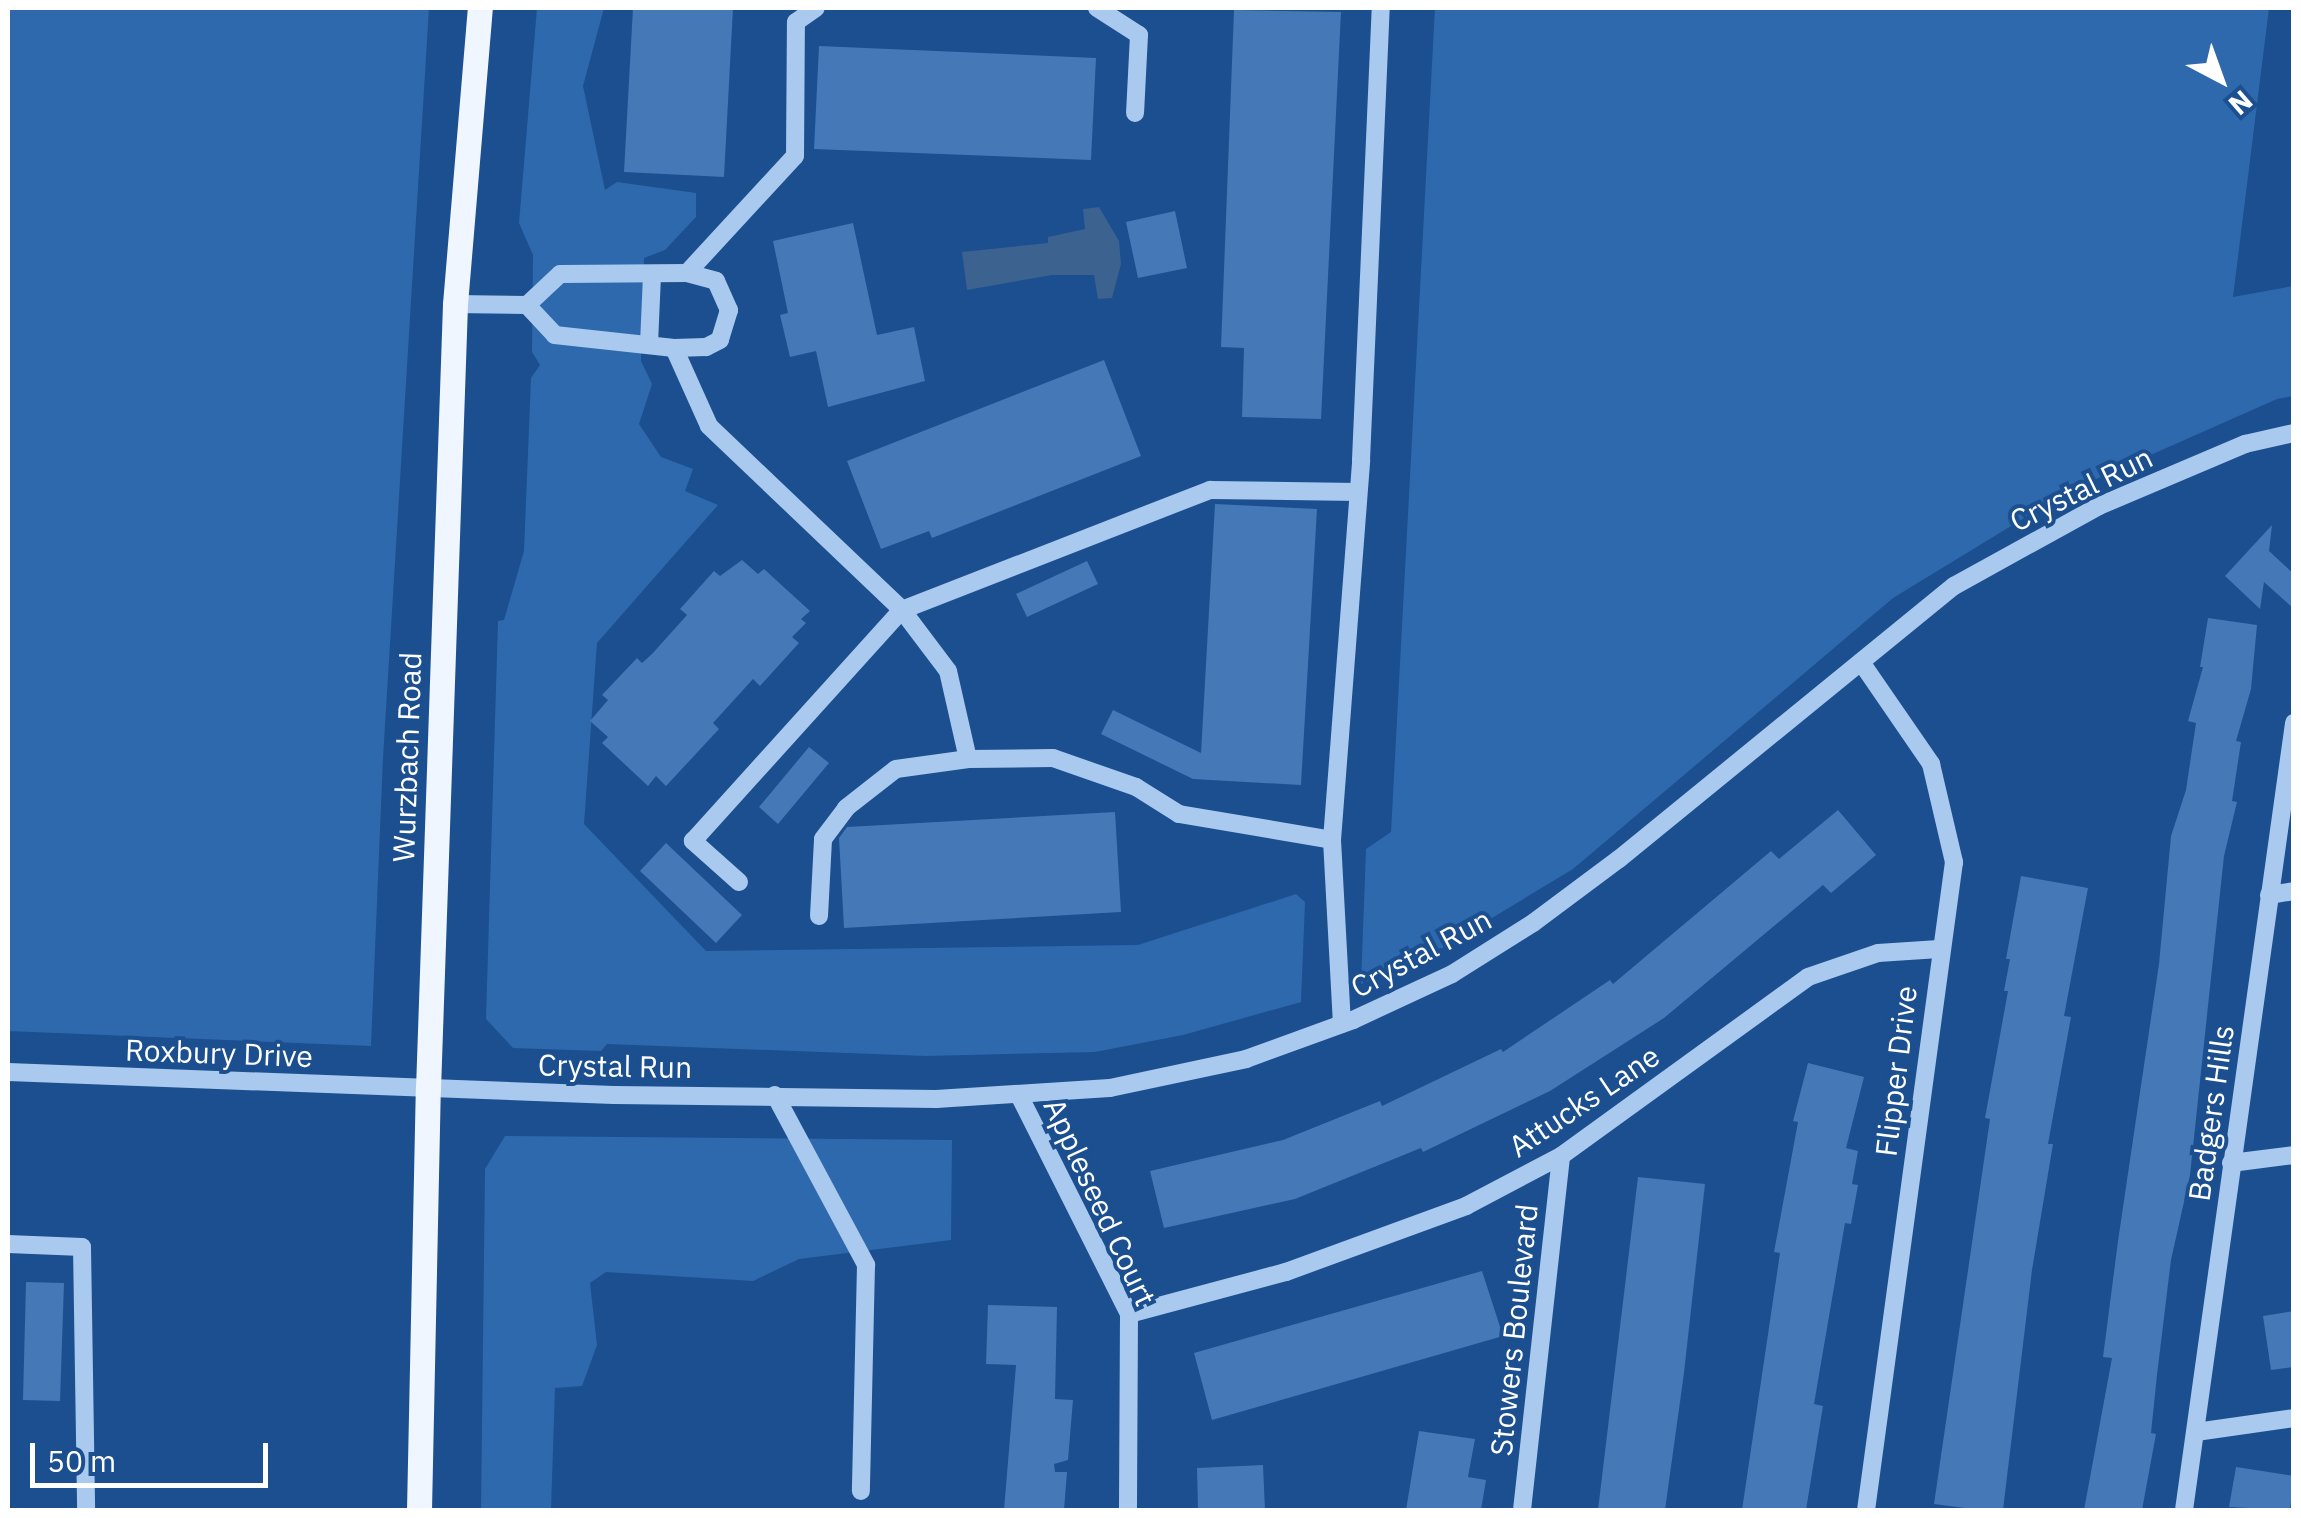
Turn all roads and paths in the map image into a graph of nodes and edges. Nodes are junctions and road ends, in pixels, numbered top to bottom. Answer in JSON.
{"nodes":[{"id":1,"x":480,"y":8,"type":"edge"},
{"id":2,"x":816,"y":8,"type":"edge"},
{"id":3,"x":1097,"y":8,"type":"edge"},
{"id":4,"x":1380,"y":8,"type":"edge"},
{"id":5,"x":1135,"y":113,"type":"dead end"},
{"id":6,"x":687,"y":273,"type":"junction"},
{"id":7,"x":652,"y":274,"type":"junction"},
{"id":8,"x":456,"y":304,"type":"junction"},
{"id":9,"x":527,"y":305,"type":"junction"},
{"id":10,"x":649,"y":344,"type":"junction"},
{"id":11,"x":674,"y":348,"type":"junction"},
{"id":12,"x":2294,"y":433,"type":"edge"},
{"id":13,"x":1358,"y":492,"type":"junction"},
{"id":14,"x":902,"y":610,"type":"junction"},
{"id":15,"x":1861,"y":662,"type":"junction"},
{"id":16,"x":2294,"y":724,"type":"edge"},
{"id":17,"x":968,"y":758,"type":"junction"},
{"id":18,"x":1332,"y":840,"type":"junction"},
{"id":19,"x":739,"y":882,"type":"dead end"},
{"id":20,"x":2294,"y":891,"type":"edge"},
{"id":21,"x":2268,"y":894,"type":"junction"},
{"id":22,"x":819,"y":916,"type":"dead end"},
{"id":23,"x":1939,"y":950,"type":"junction"},
{"id":24,"x":1342,"y":1024,"type":"junction"},
{"id":25,"x":8,"y":1072,"type":"edge"},
{"id":26,"x":428,"y":1089,"type":"junction"},
{"id":27,"x":775,"y":1095,"type":"junction"},
{"id":28,"x":1020,"y":1096,"type":"junction"},
{"id":29,"x":2294,"y":1154,"type":"edge"},
{"id":30,"x":1560,"y":1156,"type":"junction"},
{"id":31,"x":2231,"y":1163,"type":"junction"},
{"id":32,"x":8,"y":1244,"type":"edge"},
{"id":33,"x":1129,"y":1314,"type":"junction"},
{"id":34,"x":2294,"y":1418,"type":"edge"},
{"id":35,"x":2196,"y":1432,"type":"junction"},
{"id":36,"x":861,"y":1491,"type":"dead end"},
{"id":37,"x":86,"y":1510,"type":"edge"},
{"id":38,"x":419,"y":1510,"type":"edge"},
{"id":39,"x":1128,"y":1510,"type":"edge"},
{"id":40,"x":1522,"y":1510,"type":"edge"},
{"id":41,"x":1866,"y":1510,"type":"edge"},
{"id":42,"x":2184,"y":1510,"type":"edge"}],
"edges":[{"from":1,"to":8,"type":"main road","name":"Wurzbach Road"},
{"from":2,"to":6,"type":"street"},
{"from":3,"to":5,"type":"street"},
{"from":4,"to":13,"type":"street"},
{"from":6,"to":7,"type":"street"},
{"from":6,"to":11,"type":"street"},
{"from":7,"to":9,"type":"street"},
{"from":7,"to":10,"type":"street"},
{"from":8,"to":9,"type":"street"},
{"from":8,"to":26,"type":"main road","name":"Wurzbach Road"},
{"from":9,"to":10,"type":"street"},
{"from":10,"to":11,"type":"street"},
{"from":11,"to":14,"type":"street"},
{"from":12,"to":15,"type":"street","name":"Crystal Run"},
{"from":13,"to":14,"type":"street"},
{"from":13,"to":18,"type":"street"},
{"from":14,"to":17,"type":"street"},
{"from":14,"to":19,"type":"street"},
{"from":15,"to":23,"type":"street","name":"Flipper Drive"},
{"from":15,"to":24,"type":"street","name":"Crystal Run"},
{"from":16,"to":21,"type":"street","name":"Badgers Hills"},
{"from":17,"to":18,"type":"street"},
{"from":17,"to":22,"type":"street"},
{"from":18,"to":24,"type":"street"},
{"from":20,"to":21,"type":"street"},
{"from":21,"to":31,"type":"street","name":"Badgers Hills"},
{"from":23,"to":30,"type":"street","name":"Attucks Lane"},
{"from":23,"to":41,"type":"street","name":"Flipper Drive"},
{"from":24,"to":28,"type":"street","name":"Crystal Run"},
{"from":25,"to":26,"type":"street","name":"Roxbury Drive"},
{"from":26,"to":27,"type":"street","name":"Crystal Run"},
{"from":26,"to":38,"type":"main road","name":"Wurzbach Road"},
{"from":27,"to":28,"type":"street","name":"Crystal Run"},
{"from":27,"to":36,"type":"street"},
{"from":28,"to":33,"type":"street","name":"Appleseed Court"},
{"from":29,"to":31,"type":"street"},
{"from":30,"to":33,"type":"street","name":"Attucks Lane"},
{"from":30,"to":40,"type":"street","name":"Stowers Boulevard"},
{"from":31,"to":35,"type":"street","name":"Badgers Hills"},
{"from":32,"to":37,"type":"street"},
{"from":33,"to":39,"type":"street","name":"Appleseed Court"},
{"from":34,"to":35,"type":"street"},
{"from":35,"to":42,"type":"street","name":"Badgers Hills"}]}
